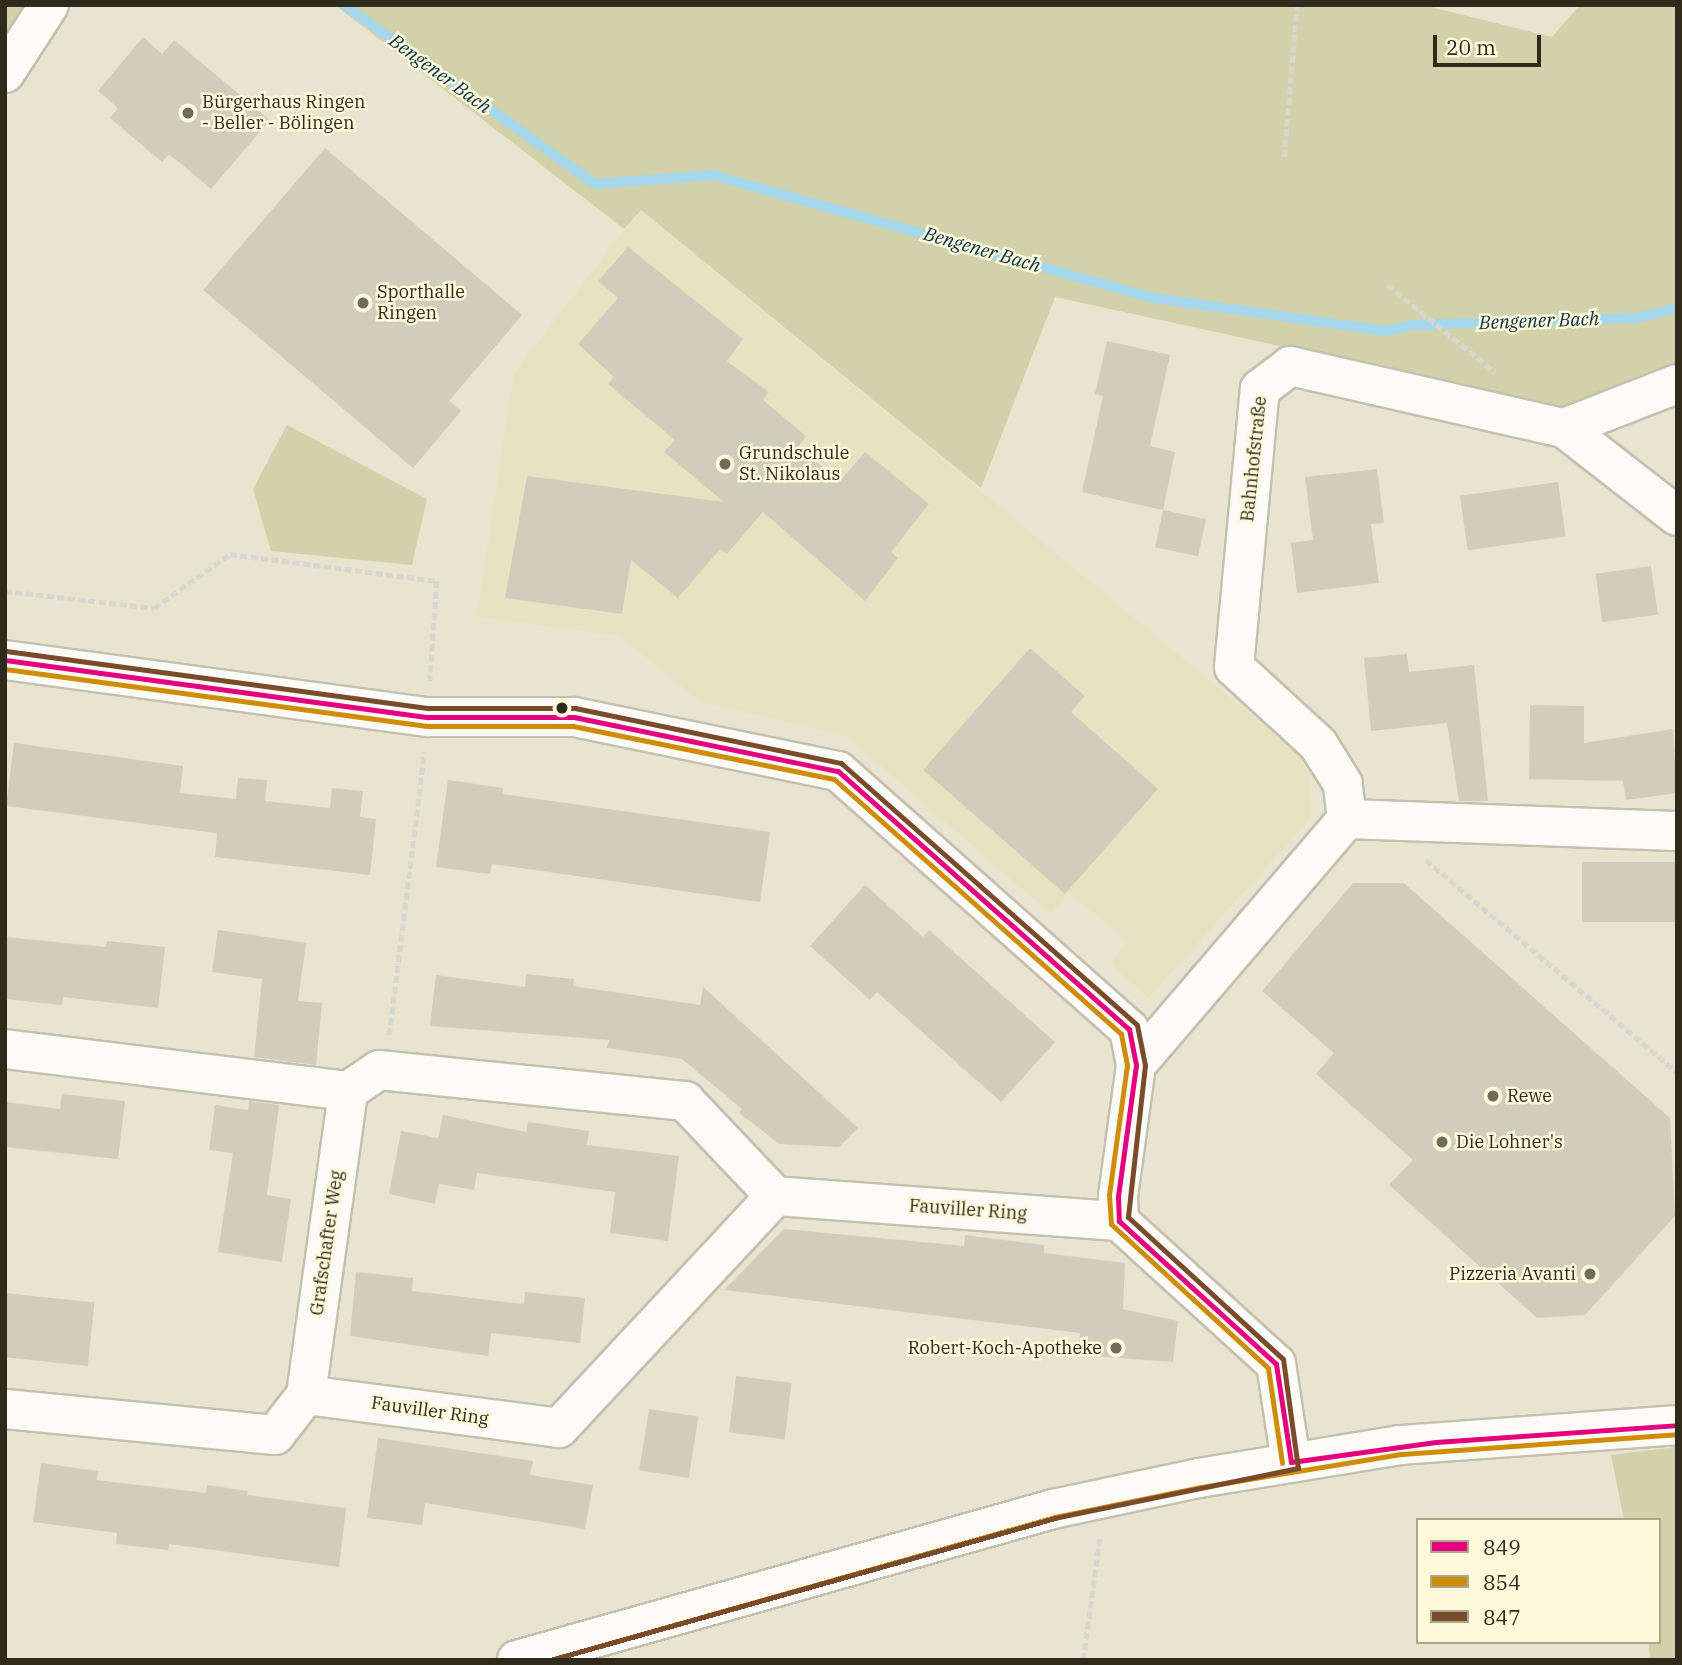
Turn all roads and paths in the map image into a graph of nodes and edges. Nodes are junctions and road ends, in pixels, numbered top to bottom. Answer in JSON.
{"nodes":[{"id":1,"x":49,"y":5,"type":"edge"},
{"id":2,"x":1297,"y":5,"type":"edge"},
{"id":3,"x":5,"y":73,"type":"edge"},
{"id":4,"x":1284,"y":157,"type":"dead end"},
{"id":5,"x":1388,"y":285,"type":"dead end"},
{"id":6,"x":1451,"y":336,"type":"dead end"},
{"id":7,"x":1677,"y":384,"type":"edge"},
{"id":8,"x":1564,"y":428,"type":"junction"},
{"id":9,"x":1677,"y":516,"type":"edge"},
{"id":10,"x":5,"y":591,"type":"edge"},
{"id":11,"x":5,"y":660,"type":"edge"},
{"id":12,"x":428,"y":717,"type":"junction"},
{"id":13,"x":1347,"y":819,"type":"junction"},
{"id":14,"x":1677,"y":831,"type":"edge"},
{"id":15,"x":1416,"y":852,"type":"dead end"},
{"id":16,"x":5,"y":1049,"type":"edge"},
{"id":17,"x":1136,"y":1065,"type":"junction"},
{"id":18,"x":379,"y":1070,"type":"junction"},
{"id":19,"x":1677,"y":1072,"type":"edge"},
{"id":20,"x":348,"y":1091,"type":"junction"},
{"id":21,"x":775,"y":1196,"type":"junction"},
{"id":22,"x":1119,"y":1221,"type":"junction"},
{"id":23,"x":306,"y":1395,"type":"junction"},
{"id":24,"x":5,"y":1409,"type":"edge"},
{"id":25,"x":1677,"y":1425,"type":"edge"},
{"id":26,"x":1292,"y":1462,"type":"junction"},
{"id":27,"x":1106,"y":1497,"type":"junction"},
{"id":28,"x":517,"y":1660,"type":"edge"},
{"id":29,"x":1083,"y":1660,"type":"edge"}],
"edges":[{"from":1,"to":3,"type":"street"},
{"from":2,"to":4,"type":"path"},
{"from":5,"to":6,"type":"path"},
{"from":7,"to":8,"type":"street"},
{"from":8,"to":9,"type":"street","name":"Bahnhofstraße"},
{"from":8,"to":13,"type":"street","name":"Bahnhofstraße"},
{"from":10,"to":12,"type":"path"},
{"from":11,"to":12,"type":"street"},
{"from":12,"to":17,"type":"street"},
{"from":12,"to":18,"type":"path"},
{"from":13,"to":14,"type":"street"},
{"from":13,"to":17,"type":"street"},
{"from":15,"to":19,"type":"path"},
{"from":16,"to":20,"type":"street"},
{"from":17,"to":22,"type":"street"},
{"from":18,"to":20,"type":"street"},
{"from":18,"to":21,"type":"street"},
{"from":20,"to":23,"type":"street","name":"Grafschafter Weg"},
{"from":21,"to":22,"type":"street","name":"Fauviller Ring"},
{"from":21,"to":23,"type":"street","name":"Fauviller Ring"},
{"from":22,"to":26,"type":"street"},
{"from":23,"to":24,"type":"street"},
{"from":25,"to":26,"type":"street"},
{"from":26,"to":27,"type":"street"},
{"from":27,"to":28,"type":"street"},
{"from":27,"to":29,"type":"path"}]}
